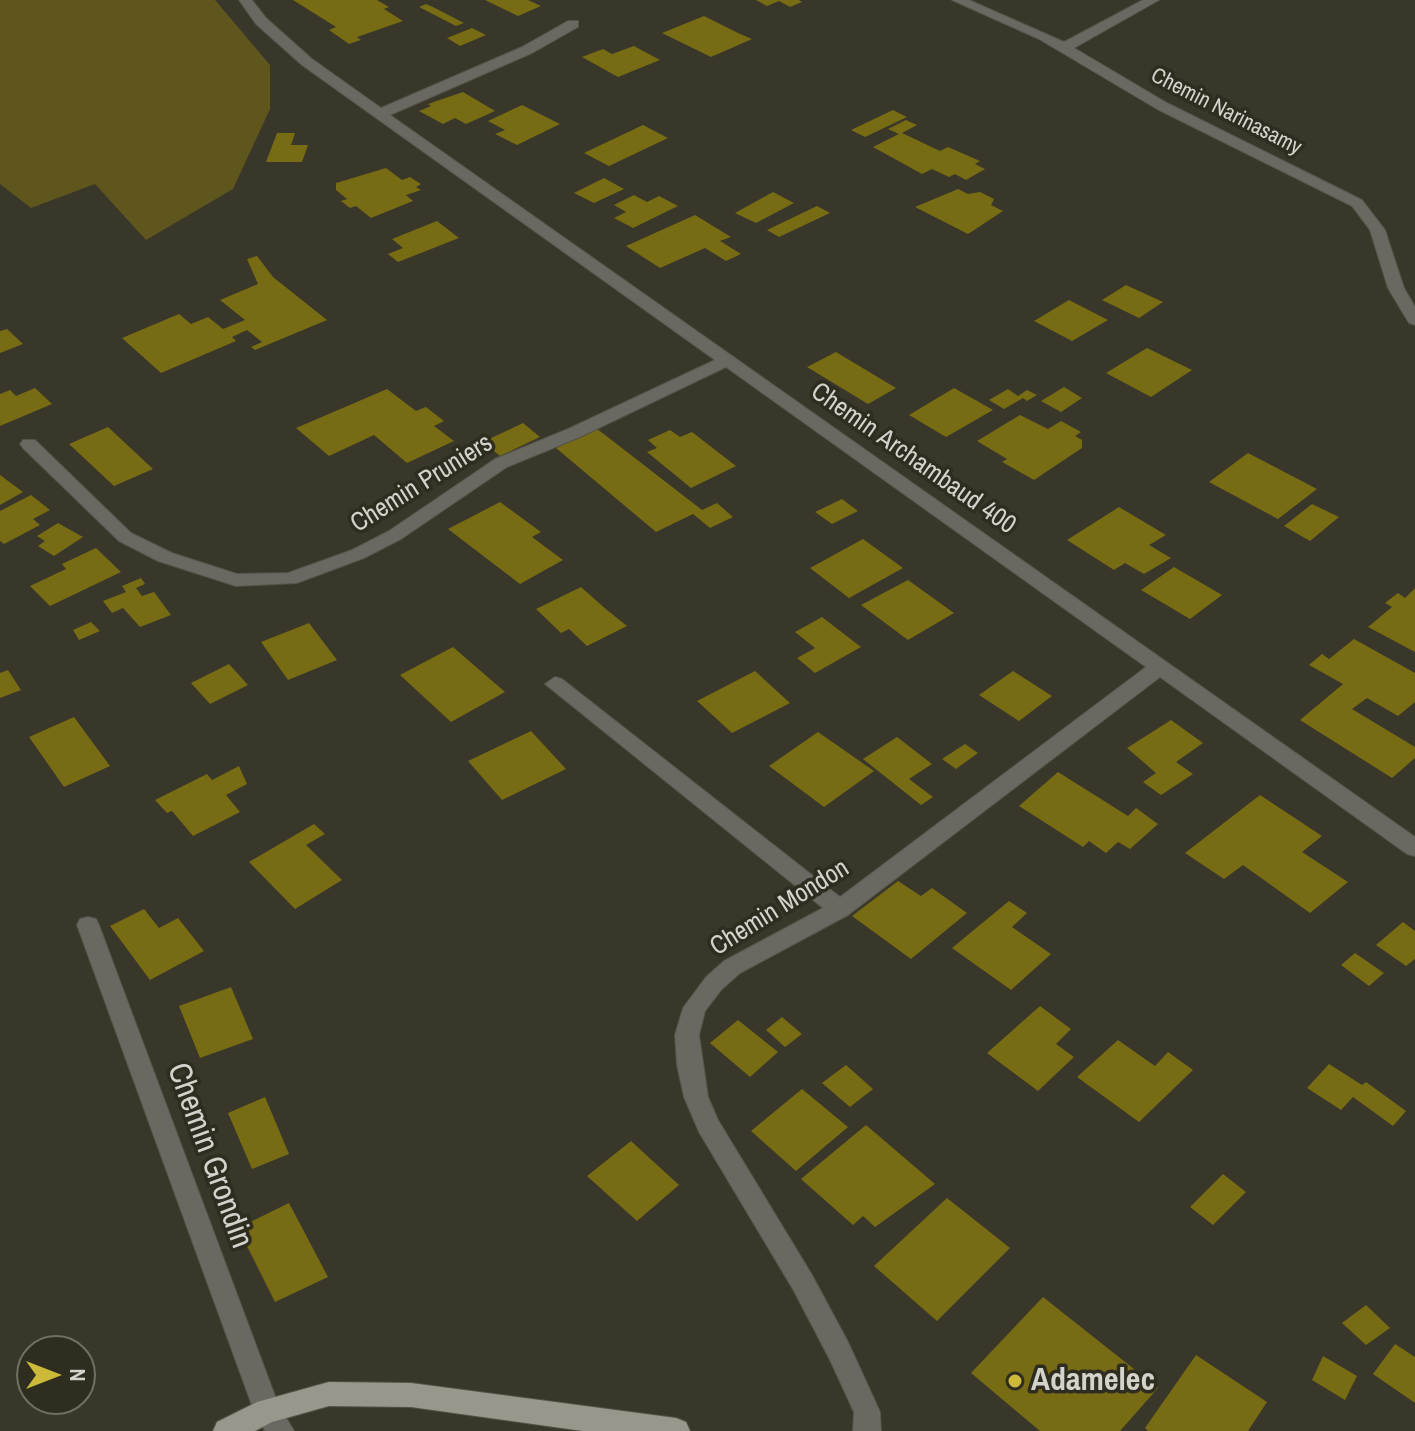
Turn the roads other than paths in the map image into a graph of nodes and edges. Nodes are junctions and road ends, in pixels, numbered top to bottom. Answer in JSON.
{"nodes":[{"id":1,"x":245,"y":0,"type":"edge"},
{"id":2,"x":958,"y":0,"type":"edge"},
{"id":3,"x":1153,"y":0,"type":"edge"},
{"id":4,"x":573,"y":24,"type":"dead end"},
{"id":5,"x":1064,"y":48,"type":"junction"},
{"id":6,"x":380,"y":114,"type":"junction"},
{"id":7,"x":1415,"y":320,"type":"edge"},
{"id":8,"x":728,"y":360,"type":"junction"},
{"id":9,"x":29,"y":444,"type":"dead end"},
{"id":10,"x":1161,"y":666,"type":"junction"},
{"id":11,"x":555,"y":684,"type":"dead end"},
{"id":12,"x":1415,"y":848,"type":"edge"},
{"id":13,"x":840,"y":909,"type":"junction"},
{"id":14,"x":88,"y":925,"type":"dead end"},
{"id":15,"x":273,"y":1421,"type":"edge"},
{"id":16,"x":227,"y":1431,"type":"edge"},
{"id":17,"x":676,"y":1431,"type":"edge"},
{"id":18,"x":867,"y":1431,"type":"edge"}],
"edges":[{"from":1,"to":6,"type":"street","name":"Chemin Archambaud 400"},
{"from":2,"to":5,"type":"street","name":"Chemin Narinasamy"},
{"from":3,"to":5,"type":"street"},
{"from":4,"to":6,"type":"street"},
{"from":5,"to":7,"type":"street","name":"Chemin Narinasamy"},
{"from":6,"to":8,"type":"street","name":"Chemin Archambaud 400"},
{"from":8,"to":9,"type":"street","name":"Chemin Pruniers"},
{"from":8,"to":10,"type":"street","name":"Chemin Archambaud 400"},
{"from":10,"to":12,"type":"street","name":"Chemin Archambaud 400"},
{"from":10,"to":13,"type":"street","name":"Chemin Mondon"},
{"from":11,"to":13,"type":"street"},
{"from":13,"to":18,"type":"street","name":"Chemin Mondon"},
{"from":14,"to":15,"type":"street","name":"Chemin Grondin"},
{"from":15,"to":16,"type":"main road"},
{"from":15,"to":17,"type":"main road"}]}
